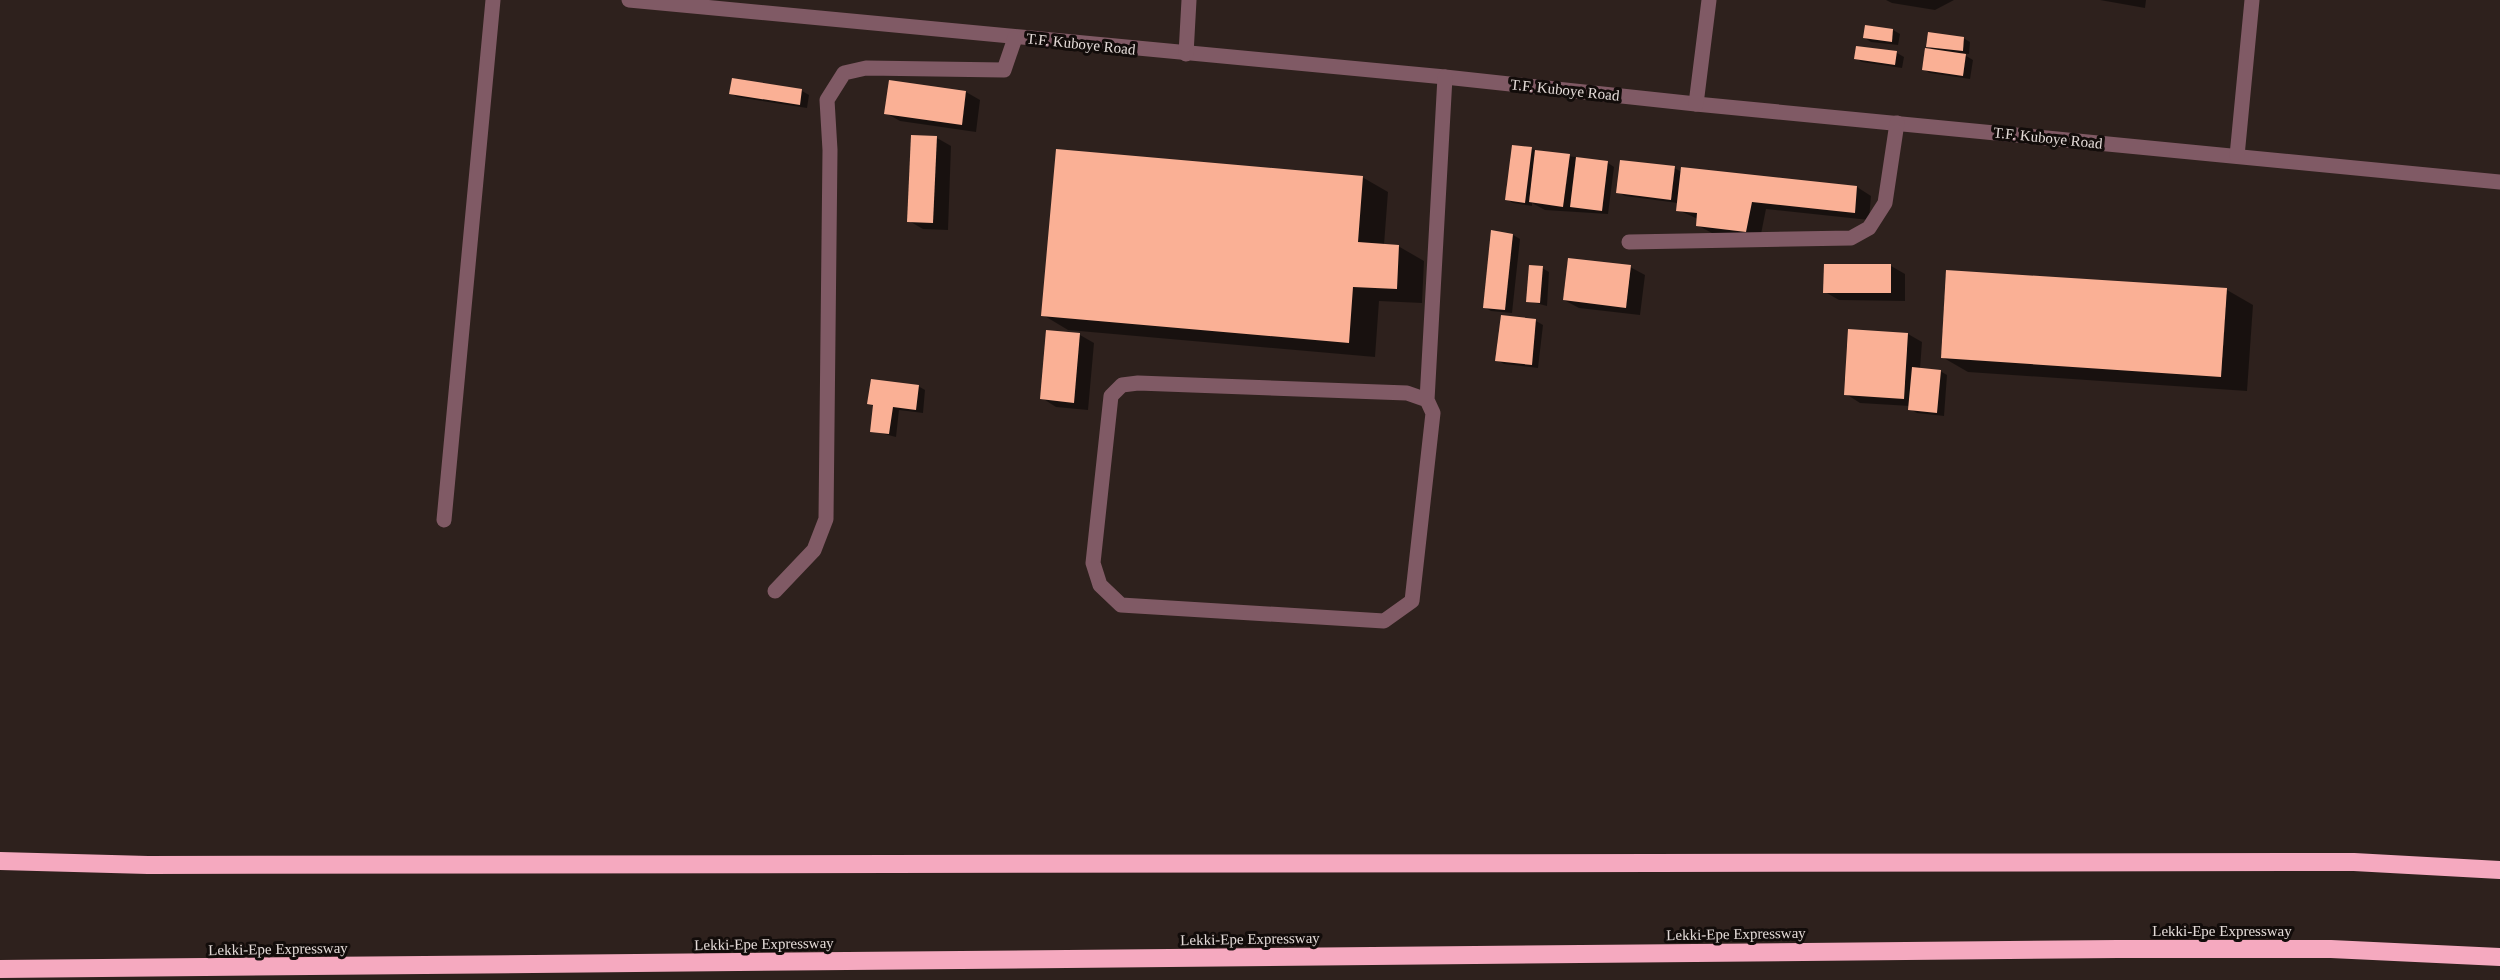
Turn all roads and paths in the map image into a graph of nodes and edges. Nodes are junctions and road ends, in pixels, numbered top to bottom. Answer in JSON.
{"nodes":[{"id":1,"x":493,"y":0,"type":"edge"},
{"id":2,"x":629,"y":0,"type":"edge"},
{"id":3,"x":1189,"y":0,"type":"edge"},
{"id":4,"x":1709,"y":0,"type":"edge"},
{"id":5,"x":2252,"y":0,"type":"edge"},
{"id":6,"x":1015,"y":38,"type":"junction"},
{"id":7,"x":1186,"y":54,"type":"junction"},
{"id":8,"x":1445,"y":77,"type":"junction"},
{"id":9,"x":1696,"y":104,"type":"junction"},
{"id":10,"x":1897,"y":123,"type":"junction"},
{"id":11,"x":2237,"y":156,"type":"junction"},
{"id":12,"x":2500,"y":182,"type":"edge"},
{"id":13,"x":1629,"y":242,"type":"dead end"},
{"id":14,"x":1427,"y":400,"type":"junction"},
{"id":15,"x":444,"y":520,"type":"dead end"},
{"id":16,"x":775,"y":591,"type":"dead end"},
{"id":17,"x":0,"y":861,"type":"edge"},
{"id":18,"x":2500,"y":870,"type":"edge"},
{"id":19,"x":2500,"y":957,"type":"edge"},
{"id":20,"x":0,"y":969,"type":"edge"}],
"edges":[{"from":1,"to":15,"type":"street"},
{"from":2,"to":6,"type":"street","name":"T.F. Kuboye Road"},
{"from":3,"to":7,"type":"street"},
{"from":4,"to":9,"type":"street"},
{"from":5,"to":11,"type":"street"},
{"from":6,"to":7,"type":"street","name":"T.F. Kuboye Road"},
{"from":6,"to":16,"type":"street"},
{"from":7,"to":8,"type":"street","name":"T.F. Kuboye Road"},
{"from":8,"to":9,"type":"street","name":"T.F. Kuboye Road"},
{"from":8,"to":14,"type":"street"},
{"from":9,"to":10,"type":"street","name":"T.F. Kuboye Road"},
{"from":10,"to":11,"type":"street","name":"T.F. Kuboye Road"},
{"from":10,"to":13,"type":"street"},
{"from":11,"to":12,"type":"street","name":"T.F. Kuboye Road"},
{"from":14,"to":14,"type":"street"},
{"from":17,"to":18,"type":"highway"},
{"from":19,"to":20,"type":"highway","name":"Lekki-Epe Expressway"}]}
